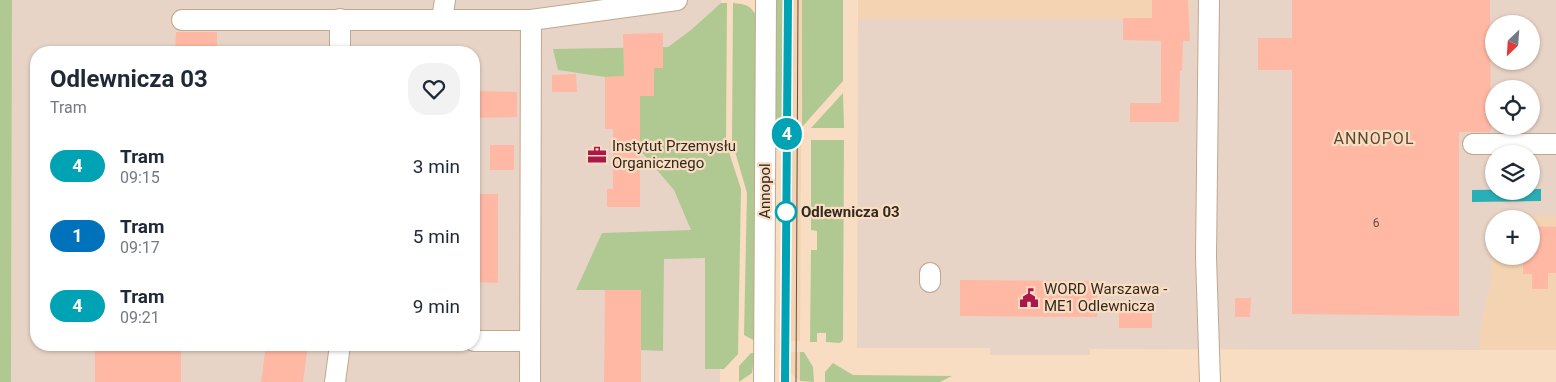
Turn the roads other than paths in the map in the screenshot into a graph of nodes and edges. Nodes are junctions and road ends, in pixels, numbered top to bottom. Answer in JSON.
{"nodes":[{"id":1,"x":677,"y":0,"type":"edge"},
{"id":2,"x":766,"y":0,"type":"edge"},
{"id":3,"x":1209,"y":0,"type":"edge"},
{"id":4,"x":444,"y":10,"type":"edge"},
{"id":5,"x":182,"y":20,"type":"dead end"},
{"id":6,"x":340,"y":20,"type":"junction"},
{"id":7,"x":530,"y":20,"type":"junction"},
{"id":8,"x":340,"y":46,"type":"edge"},
{"id":9,"x":1473,"y":144,"type":"dead end"},
{"id":10,"x":1556,"y":144,"type":"edge"},
{"id":11,"x":480,"y":341,"type":"edge"},
{"id":12,"x":530,"y":341,"type":"junction"},
{"id":13,"x":339,"y":351,"type":"edge"},
{"id":14,"x":335,"y":382,"type":"edge"},
{"id":15,"x":530,"y":382,"type":"edge"},
{"id":16,"x":764,"y":382,"type":"edge"},
{"id":17,"x":1210,"y":382,"type":"edge"}],
"edges":[{"from":1,"to":7,"type":"street"},
{"from":2,"to":16,"type":"street","name":"Annopol"},
{"from":3,"to":17,"type":"street"},
{"from":4,"to":6,"type":"street"},
{"from":4,"to":7,"type":"street"},
{"from":5,"to":6,"type":"street"},
{"from":6,"to":8,"type":"street"},
{"from":7,"to":12,"type":"street"},
{"from":9,"to":10,"type":"street"},
{"from":11,"to":12,"type":"street"},
{"from":12,"to":15,"type":"street"},
{"from":13,"to":14,"type":"street"}]}
